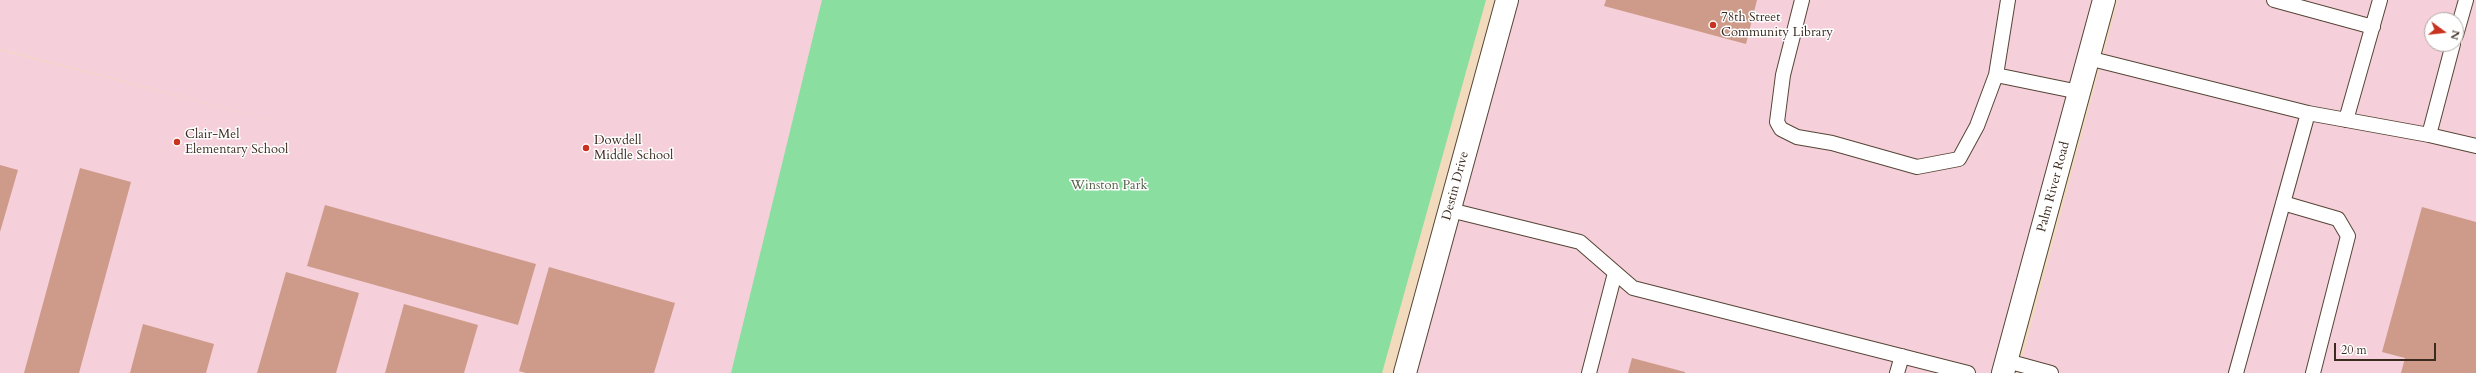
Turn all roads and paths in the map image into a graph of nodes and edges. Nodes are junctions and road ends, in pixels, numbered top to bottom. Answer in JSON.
{"nodes":[{"id":1,"x":1507,"y":0,"type":"edge"},
{"id":2,"x":1802,"y":0,"type":"edge"},
{"id":3,"x":2008,"y":0,"type":"edge"},
{"id":4,"x":2104,"y":0,"type":"edge"},
{"id":5,"x":2274,"y":0,"type":"edge"},
{"id":6,"x":2380,"y":0,"type":"edge"},
{"id":7,"x":2466,"y":0,"type":"edge"},
{"id":8,"x":2463,"y":12,"type":"edge"},
{"id":9,"x":2373,"y":27,"type":"junction"},
{"id":10,"x":2451,"y":52,"type":"edge"},
{"id":11,"x":2088,"y":58,"type":"junction"},
{"id":12,"x":1996,"y":75,"type":"junction"},
{"id":13,"x":2079,"y":92,"type":"junction"},
{"id":14,"x":2308,"y":113,"type":"junction"},
{"id":15,"x":2346,"y":120,"type":"junction"},
{"id":16,"x":2429,"y":135,"type":"junction"},
{"id":17,"x":2476,"y":146,"type":"edge"},
{"id":18,"x":2283,"y":203,"type":"junction"},
{"id":19,"x":1450,"y":210,"type":"junction"},
{"id":20,"x":1615,"y":273,"type":"junction"},
{"id":21,"x":1902,"y":356,"type":"junction"},
{"id":22,"x":2005,"y":367,"type":"edge"},
{"id":23,"x":1405,"y":373,"type":"edge"},
{"id":24,"x":1589,"y":373,"type":"edge"},
{"id":25,"x":1897,"y":373,"type":"edge"},
{"id":26,"x":1968,"y":373,"type":"edge"},
{"id":27,"x":2051,"y":373,"type":"edge"},
{"id":28,"x":2236,"y":373,"type":"edge"},
{"id":29,"x":2313,"y":373,"type":"edge"}],
"edges":[{"from":1,"to":19,"type":"street","name":"Destin Drive"},
{"from":2,"to":12,"type":"lane"},
{"from":3,"to":12,"type":"lane"},
{"from":4,"to":11,"type":"street","name":"Palm River Road"},
{"from":5,"to":9,"type":"lane"},
{"from":6,"to":9,"type":"lane"},
{"from":7,"to":8,"type":"lane"},
{"from":9,"to":15,"type":"lane"},
{"from":10,"to":16,"type":"lane"},
{"from":11,"to":13,"type":"street","name":"Palm River Road"},
{"from":11,"to":14,"type":"lane"},
{"from":12,"to":13,"type":"lane"},
{"from":13,"to":22,"type":"street","name":"Palm River Road"},
{"from":14,"to":15,"type":"lane"},
{"from":14,"to":18,"type":"lane"},
{"from":15,"to":16,"type":"lane"},
{"from":16,"to":17,"type":"lane"},
{"from":18,"to":28,"type":"lane"},
{"from":18,"to":29,"type":"lane"},
{"from":19,"to":20,"type":"lane"},
{"from":19,"to":23,"type":"street","name":"Destin Drive"},
{"from":20,"to":21,"type":"lane"},
{"from":20,"to":24,"type":"lane"},
{"from":21,"to":25,"type":"lane"},
{"from":21,"to":26,"type":"lane"},
{"from":22,"to":27,"type":"lane"}]}
